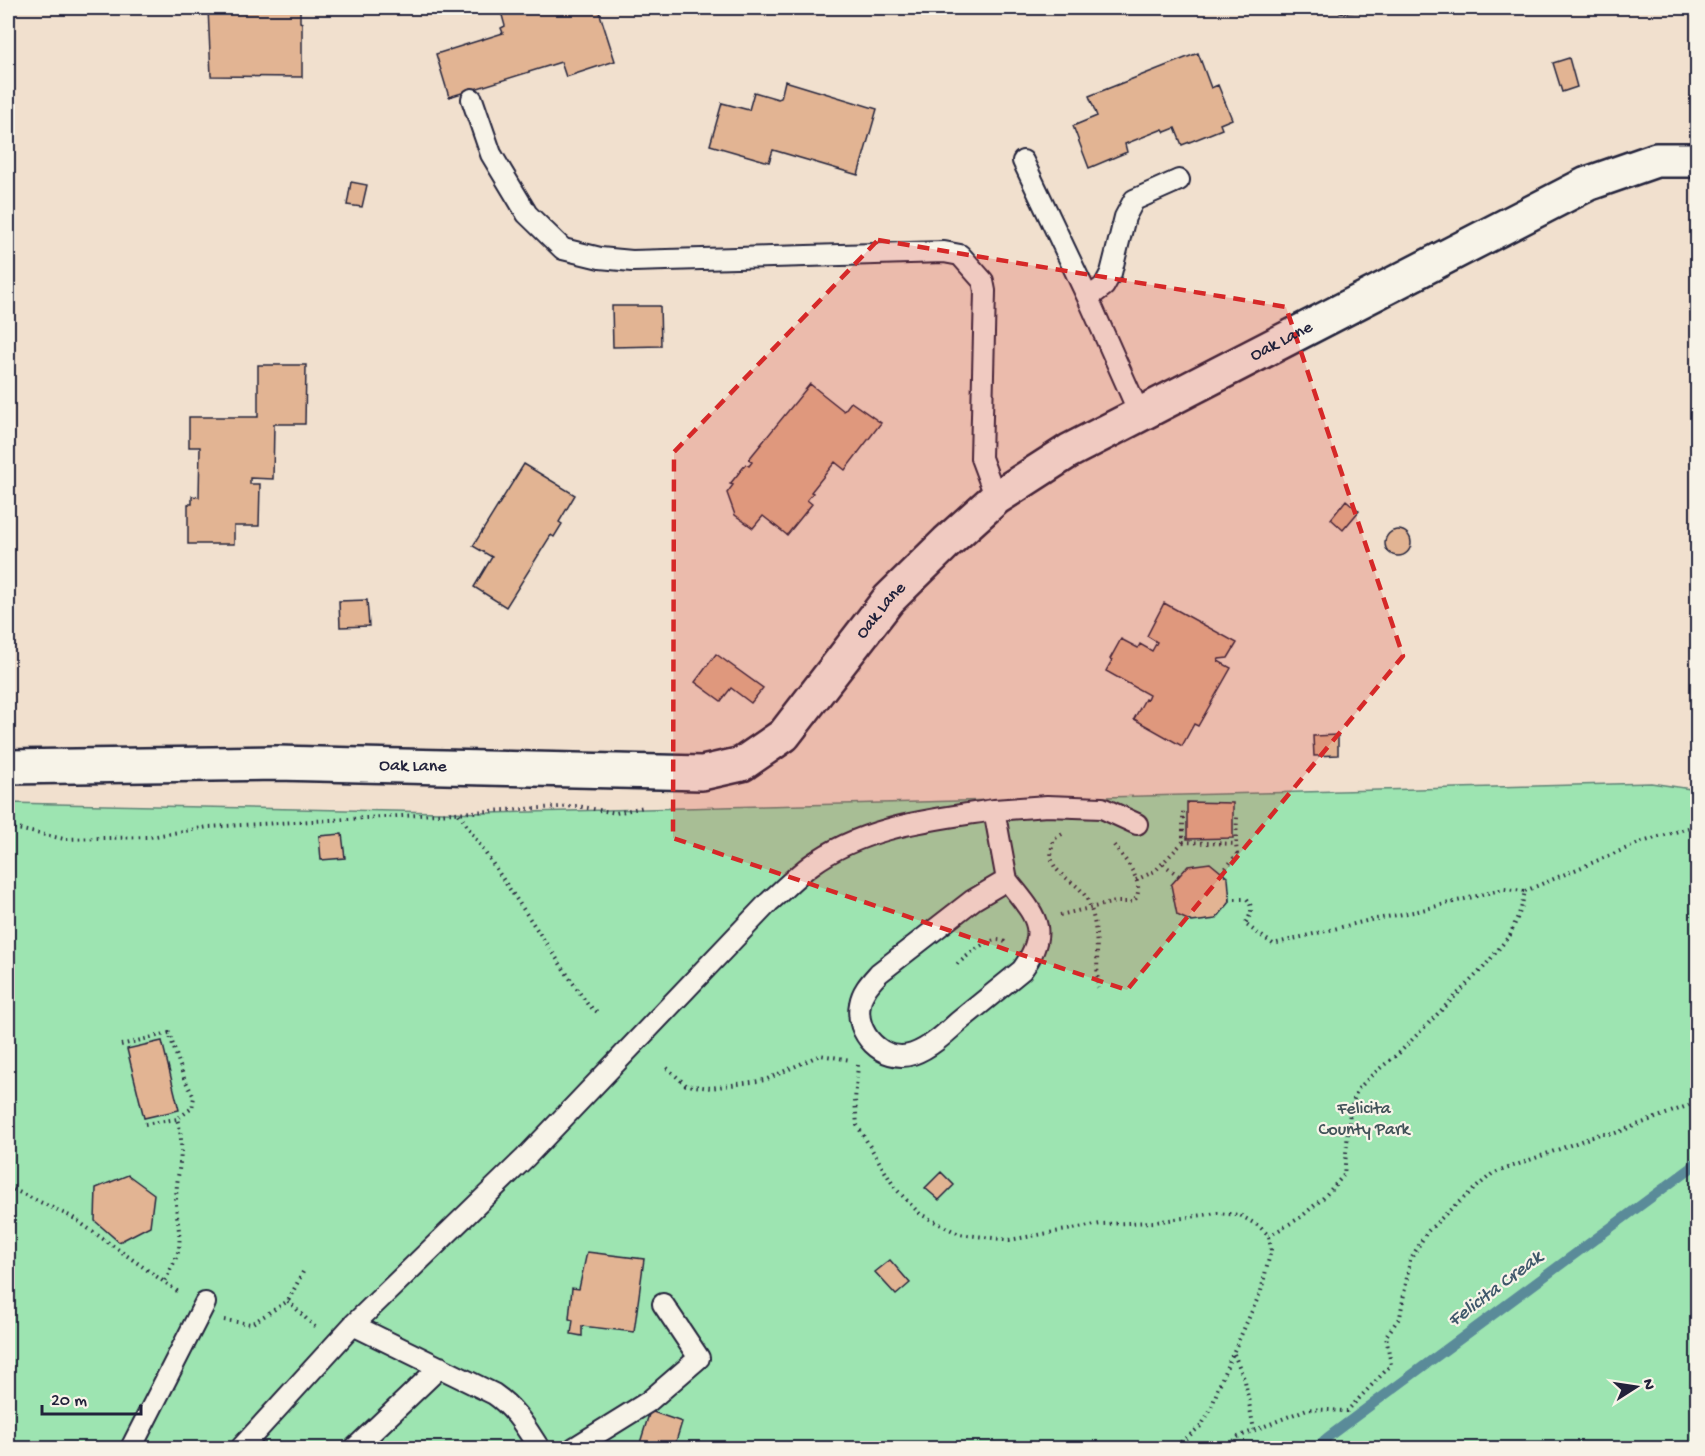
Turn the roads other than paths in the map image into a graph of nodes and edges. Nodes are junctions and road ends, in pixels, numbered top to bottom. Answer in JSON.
{"nodes":[{"id":1,"x":472,"y":99,"type":"dead end"},
{"id":2,"x":1698,"y":160,"type":"edge"},
{"id":3,"x":1023,"y":161,"type":"dead end"},
{"id":4,"x":1179,"y":180,"type":"dead end"},
{"id":5,"x":1088,"y":298,"type":"junction"},
{"id":6,"x":1140,"y":415,"type":"junction"},
{"id":7,"x":996,"y":498,"type":"junction"},
{"id":8,"x":8,"y":767,"type":"edge"},
{"id":9,"x":994,"y":810,"type":"junction"},
{"id":10,"x":1137,"y":824,"type":"dead end"},
{"id":11,"x":1007,"y":880,"type":"junction"},
{"id":12,"x":663,"y":1304,"type":"dead end"},
{"id":13,"x":202,"y":1308,"type":"road end"},
{"id":14,"x":353,"y":1325,"type":"junction"},
{"id":15,"x":440,"y":1367,"type":"junction"},
{"id":16,"x":131,"y":1449,"type":"edge"},
{"id":17,"x":241,"y":1449,"type":"edge"},
{"id":18,"x":355,"y":1449,"type":"edge"},
{"id":19,"x":539,"y":1449,"type":"edge"},
{"id":20,"x":574,"y":1449,"type":"edge"}],
"edges":[{"from":1,"to":7,"type":"lane"},
{"from":2,"to":6,"type":"street","name":"Oak Lane"},
{"from":3,"to":5,"type":"lane"},
{"from":4,"to":5,"type":"lane"},
{"from":5,"to":6,"type":"lane"},
{"from":6,"to":7,"type":"street","name":"Oak Lane"},
{"from":7,"to":8,"type":"street","name":"Oak Lane"},
{"from":9,"to":10,"type":"lane"},
{"from":9,"to":11,"type":"lane"},
{"from":9,"to":14,"type":"lane"},
{"from":11,"to":11,"type":"lane"},
{"from":12,"to":20,"type":"lane"},
{"from":13,"to":16,"type":"lane"},
{"from":14,"to":15,"type":"lane"},
{"from":14,"to":17,"type":"lane"},
{"from":15,"to":18,"type":"lane"},
{"from":15,"to":19,"type":"lane"}]}
